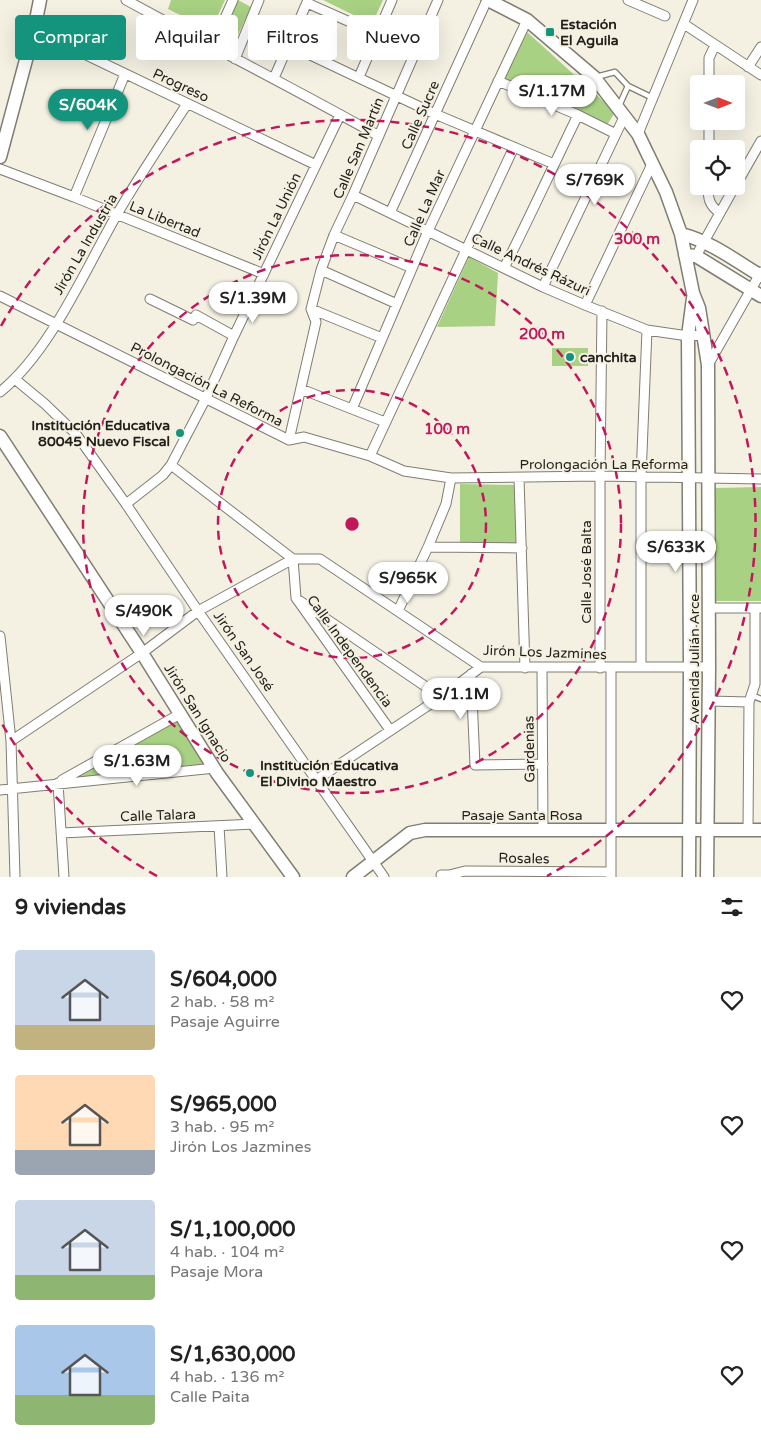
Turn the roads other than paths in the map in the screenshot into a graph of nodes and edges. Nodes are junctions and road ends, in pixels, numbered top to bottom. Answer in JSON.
{"nodes":[{"id":1,"x":40,"y":0,"type":"edge"},
{"id":2,"x":126,"y":0,"type":"edge"},
{"id":3,"x":233,"y":0,"type":"edge"},
{"id":4,"x":392,"y":0,"type":"edge"},
{"id":5,"x":438,"y":0,"type":"edge"},
{"id":6,"x":487,"y":0,"type":"edge"},
{"id":7,"x":628,"y":0,"type":"edge"},
{"id":8,"x":693,"y":0,"type":"edge"},
{"id":9,"x":258,"y":1,"type":"edge"},
{"id":10,"x":307,"y":1,"type":"edge"},
{"id":11,"x":37,"y":15,"type":"edge"},
{"id":12,"x":153,"y":15,"type":"edge"},
{"id":13,"x":226,"y":15,"type":"edge"},
{"id":14,"x":300,"y":15,"type":"edge"},
{"id":15,"x":385,"y":15,"type":"edge"},
{"id":16,"x":665,"y":16,"type":"dead end"},
{"id":17,"x":347,"y":20,"type":"edge"},
{"id":18,"x":527,"y":20,"type":"junction"},
{"id":19,"x":684,"y":24,"type":"junction"},
{"id":20,"x":714,"y":45,"type":"junction"},
{"id":21,"x":761,"y":47,"type":"edge"},
{"id":22,"x":238,"y":51,"type":"edge"},
{"id":23,"x":26,"y":60,"type":"edge"},
{"id":24,"x":96,"y":60,"type":"edge"},
{"id":25,"x":237,"y":60,"type":"edge"},
{"id":26,"x":281,"y":60,"type":"edge"},
{"id":27,"x":322,"y":60,"type":"edge"},
{"id":28,"x":366,"y":60,"type":"edge"},
{"id":29,"x":748,"y":67,"type":"junction"},
{"id":30,"x":125,"y":74,"type":"junction"},
{"id":31,"x":709,"y":75,"type":"edge"},
{"id":32,"x":761,"y":75,"type":"edge"},
{"id":33,"x":359,"y":77,"type":"junction"},
{"id":34,"x":594,"y":77,"type":"junction"},
{"id":35,"x":274,"y":78,"type":"junction"},
{"id":36,"x":498,"y":81,"type":"junction"},
{"id":37,"x":628,"y":86,"type":"junction"},
{"id":38,"x":396,"y":95,"type":"junction"},
{"id":39,"x":653,"y":98,"type":"junction"},
{"id":40,"x":187,"y":104,"type":"junction"},
{"id":41,"x":622,"y":111,"type":"junction"},
{"id":42,"x":435,"y":114,"type":"junction"},
{"id":43,"x":340,"y":115,"type":"junction"},
{"id":44,"x":578,"y":115,"type":"junction"},
{"id":45,"x":474,"y":130,"type":"junction"},
{"id":46,"x":616,"y":134,"type":"junction"},
{"id":47,"x":638,"y":134,"type":"junction"},
{"id":48,"x":379,"y":136,"type":"junction"},
{"id":49,"x":761,"y":141,"type":"edge"},
{"id":50,"x":514,"y":147,"type":"junction"},
{"id":51,"x":0,"y":157,"type":"edge"},
{"id":52,"x":554,"y":164,"type":"junction"},
{"id":53,"x":652,"y":164,"type":"junction"},
{"id":54,"x":316,"y":165,"type":"junction"},
{"id":55,"x":0,"y":169,"type":"edge"},
{"id":56,"x":745,"y":170,"type":"edge"},
{"id":57,"x":353,"y":195,"type":"junction"},
{"id":58,"x":708,"y":195,"type":"edge"},
{"id":59,"x":731,"y":195,"type":"edge"},
{"id":60,"x":74,"y":196,"type":"junction"},
{"id":61,"x":390,"y":213,"type":"junction"},
{"id":62,"x":720,"y":213,"type":"junction"},
{"id":63,"x":117,"y":214,"type":"junction"},
{"id":64,"x":428,"y":231,"type":"junction"},
{"id":65,"x":681,"y":234,"type":"junction"},
{"id":66,"x":334,"y":235,"type":"junction"},
{"id":67,"x":704,"y":242,"type":"junction"},
{"id":68,"x":466,"y":249,"type":"junction"},
{"id":69,"x":690,"y":256,"type":"junction"},
{"id":70,"x":412,"y":268,"type":"junction"},
{"id":71,"x":504,"y":268,"type":"junction"},
{"id":72,"x":321,"y":270,"type":"junction"},
{"id":73,"x":264,"y":274,"type":"junction"},
{"id":74,"x":760,"y":274,"type":"edge"},
{"id":75,"x":543,"y":287,"type":"junction"},
{"id":76,"x":750,"y":289,"type":"junction"},
{"id":77,"x":693,"y":293,"type":"junction"},
{"id":78,"x":0,"y":296,"type":"edge"},
{"id":79,"x":761,"y":296,"type":"edge"},
{"id":80,"x":150,"y":299,"type":"dead end"},
{"id":81,"x":397,"y":304,"type":"junction"},
{"id":82,"x":585,"y":305,"type":"junction"},
{"id":83,"x":311,"y":309,"type":"junction"},
{"id":84,"x":602,"y":311,"type":"junction"},
{"id":85,"x":56,"y":324,"type":"junction"},
{"id":86,"x":647,"y":330,"type":"junction"},
{"id":87,"x":704,"y":335,"type":"junction"},
{"id":88,"x":234,"y":336,"type":"junction"},
{"id":89,"x":688,"y":336,"type":"junction"},
{"id":90,"x":382,"y":338,"type":"junction"},
{"id":91,"x":708,"y":365,"type":"junction"},
{"id":92,"x":16,"y":380,"type":"junction"},
{"id":93,"x":300,"y":389,"type":"junction"},
{"id":94,"x":0,"y":392,"type":"edge"},
{"id":95,"x":206,"y":398,"type":"junction"},
{"id":96,"x":352,"y":409,"type":"junction"},
{"id":97,"x":385,"y":422,"type":"junction"},
{"id":98,"x":0,"y":436,"type":"edge"},
{"id":99,"x":289,"y":440,"type":"junction"},
{"id":100,"x":370,"y":456,"type":"junction"},
{"id":101,"x":171,"y":464,"type":"junction"},
{"id":102,"x":600,"y":476,"type":"junction"},
{"id":103,"x":641,"y":476,"type":"junction"},
{"id":104,"x":451,"y":478,"type":"junction"},
{"id":105,"x":519,"y":478,"type":"junction"},
{"id":106,"x":690,"y":478,"type":"junction"},
{"id":107,"x":708,"y":478,"type":"junction"},
{"id":108,"x":761,"y":479,"type":"edge"},
{"id":109,"x":126,"y":504,"type":"junction"},
{"id":110,"x":428,"y":547,"type":"junction"},
{"id":111,"x":522,"y":548,"type":"junction"},
{"id":112,"x":292,"y":560,"type":"junction"},
{"id":113,"x":296,"y":598,"type":"junction"},
{"id":114,"x":709,"y":608,"type":"junction"},
{"id":115,"x":758,"y":608,"type":"edge"},
{"id":116,"x":198,"y":611,"type":"junction"},
{"id":117,"x":398,"y":611,"type":"junction"},
{"id":118,"x":0,"y":636,"type":"edge"},
{"id":119,"x":1,"y":652,"type":"edge"},
{"id":120,"x":142,"y":653,"type":"junction"},
{"id":121,"x":709,"y":666,"type":"junction"},
{"id":122,"x":481,"y":667,"type":"junction"},
{"id":123,"x":641,"y":667,"type":"junction"},
{"id":124,"x":690,"y":667,"type":"junction"},
{"id":125,"x":525,"y":668,"type":"junction"},
{"id":126,"x":542,"y":668,"type":"junction"},
{"id":127,"x":600,"y":668,"type":"junction"},
{"id":128,"x":611,"y":668,"type":"junction"},
{"id":129,"x":471,"y":674,"type":"junction"},
{"id":130,"x":441,"y":697,"type":"junction"},
{"id":131,"x":750,"y":698,"type":"junction"},
{"id":132,"x":761,"y":700,"type":"edge"},
{"id":133,"x":709,"y":701,"type":"junction"},
{"id":134,"x":180,"y":714,"type":"junction"},
{"id":135,"x":390,"y":730,"type":"junction"},
{"id":136,"x":11,"y":742,"type":"junction"},
{"id":137,"x":543,"y":764,"type":"junction"},
{"id":138,"x":214,"y":768,"type":"junction"},
{"id":139,"x":316,"y":780,"type":"junction"},
{"id":140,"x":58,"y":783,"type":"junction"},
{"id":141,"x":0,"y":790,"type":"edge"},
{"id":142,"x":12,"y":790,"type":"junction"},
{"id":143,"x":255,"y":824,"type":"junction"},
{"id":144,"x":219,"y":826,"type":"junction"},
{"id":145,"x":689,"y":829,"type":"junction"},
{"id":146,"x":708,"y":829,"type":"junction"},
{"id":147,"x":544,"y":830,"type":"junction"},
{"id":148,"x":610,"y":830,"type":"junction"},
{"id":149,"x":748,"y":830,"type":"junction"},
{"id":150,"x":761,"y":830,"type":"edge"},
{"id":151,"x":61,"y":832,"type":"junction"},
{"id":152,"x":372,"y":861,"type":"junction"},
{"id":153,"x":611,"y":875,"type":"edge"},
{"id":154,"x":14,"y":877,"type":"edge"},
{"id":155,"x":64,"y":877,"type":"edge"},
{"id":156,"x":222,"y":877,"type":"edge"},
{"id":157,"x":293,"y":877,"type":"edge"},
{"id":158,"x":352,"y":877,"type":"edge"},
{"id":159,"x":384,"y":877,"type":"edge"},
{"id":160,"x":442,"y":877,"type":"edge"},
{"id":161,"x":689,"y":877,"type":"edge"},
{"id":162,"x":707,"y":877,"type":"edge"}],
"edges":[{"from":1,"to":11,"type":"main road"},
{"from":2,"to":12,"type":"street"},
{"from":3,"to":13,"type":"street"},
{"from":4,"to":15,"type":"street"},
{"from":5,"to":38,"type":"street","name":"Calle San Martín"},
{"from":6,"to":18,"type":"main road","name":"Avenida Julián Arce"},
{"from":6,"to":42,"type":"street","name":"Calle Sucre"},
{"from":7,"to":16,"type":"street"},
{"from":8,"to":19,"type":"street"},
{"from":9,"to":22,"type":"street"},
{"from":10,"to":14,"type":"street"},
{"from":10,"to":17,"type":"street"},
{"from":18,"to":34,"type":"main road","name":"Avenida Julián Arce"},
{"from":18,"to":36,"type":"street","name":"Calle La Mar"},
{"from":19,"to":20,"type":"street"},
{"from":19,"to":39,"type":"street"},
{"from":20,"to":29,"type":"street"},
{"from":20,"to":31,"type":"street"},
{"from":21,"to":29,"type":"street"},
{"from":23,"to":51,"type":"main road"},
{"from":24,"to":30,"type":"street","name":"Progreso"},
{"from":25,"to":35,"type":"street"},
{"from":26,"to":35,"type":"street"},
{"from":27,"to":33,"type":"street"},
{"from":28,"to":33,"type":"street"},
{"from":29,"to":32,"type":"street"},
{"from":30,"to":40,"type":"street","name":"Progreso"},
{"from":30,"to":60,"type":"street"},
{"from":33,"to":38,"type":"street"},
{"from":34,"to":37,"type":"lane"},
{"from":34,"to":41,"type":"main road","name":"Avenida Julián Arce"},
{"from":35,"to":43,"type":"street"},
{"from":36,"to":44,"type":"street"},
{"from":36,"to":45,"type":"street","name":"Calle La Mar"},
{"from":37,"to":39,"type":"lane"},
{"from":37,"to":41,"type":"lane"},
{"from":38,"to":42,"type":"street"},
{"from":38,"to":48,"type":"street","name":"Calle San Martín"},
{"from":39,"to":47,"type":"street"},
{"from":40,"to":54,"type":"street","name":"Progreso"},
{"from":40,"to":63,"type":"street","name":"Jirón La Industria"},
{"from":41,"to":46,"type":"street"},
{"from":41,"to":47,"type":"main road","name":"Avenida Julián Arce"},
{"from":42,"to":45,"type":"street"},
{"from":42,"to":61,"type":"street","name":"Calle Sucre"},
{"from":43,"to":48,"type":"street"},
{"from":43,"to":54,"type":"street","name":"Jirón La Unión"},
{"from":44,"to":46,"type":"street"},
{"from":44,"to":52,"type":"street"},
{"from":45,"to":50,"type":"street"},
{"from":45,"to":64,"type":"street","name":"Calle La Mar"},
{"from":46,"to":75,"type":"street"},
{"from":47,"to":53,"type":"main road","name":"Avenida Julián Arce"},
{"from":48,"to":57,"type":"street","name":"Calle San Martín"},
{"from":49,"to":56,"type":"street"},
{"from":50,"to":52,"type":"street"},
{"from":50,"to":68,"type":"street"},
{"from":52,"to":71,"type":"street"},
{"from":53,"to":65,"type":"main road","name":"Avenida Julián Arce"},
{"from":53,"to":82,"type":"street"},
{"from":54,"to":73,"type":"street","name":"Jirón La Unión"},
{"from":55,"to":60,"type":"street","name":"La Libertad"},
{"from":57,"to":61,"type":"street","name":"Calle Andrés Rázuri"},
{"from":57,"to":66,"type":"street","name":"Calle San Martín"},
{"from":58,"to":62,"type":"street"},
{"from":59,"to":62,"type":"street"},
{"from":60,"to":63,"type":"street","name":"La Libertad"},
{"from":61,"to":64,"type":"street","name":"Calle Andrés Rázuri"},
{"from":62,"to":67,"type":"street"},
{"from":63,"to":73,"type":"street","name":"La Libertad"},
{"from":63,"to":85,"type":"street","name":"Jirón La Industria"},
{"from":64,"to":68,"type":"street","name":"Calle Andrés Rázuri"},
{"from":64,"to":70,"type":"street","name":"Calle La Mar"},
{"from":65,"to":67,"type":"main road"},
{"from":65,"to":69,"type":"main road","name":"Avenida Julián Arce"},
{"from":66,"to":70,"type":"street"},
{"from":66,"to":72,"type":"street","name":"Calle San Martín"},
{"from":67,"to":69,"type":"street"},
{"from":67,"to":74,"type":"main road"},
{"from":68,"to":71,"type":"street","name":"Calle Andrés Rázuri"},
{"from":68,"to":97,"type":"street"},
{"from":69,"to":76,"type":"main road"},
{"from":69,"to":77,"type":"main road","name":"Avenida Julián Arce"},
{"from":70,"to":81,"type":"street","name":"Calle La Mar"},
{"from":71,"to":75,"type":"street","name":"Calle Andrés Rázuri"},
{"from":72,"to":81,"type":"street"},
{"from":72,"to":83,"type":"street","name":"Calle San Martín"},
{"from":73,"to":88,"type":"street","name":"Jirón La Unión"},
{"from":74,"to":76,"type":"street"},
{"from":75,"to":82,"type":"street","name":"Calle Andrés Rázuri"},
{"from":76,"to":79,"type":"main road"},
{"from":76,"to":91,"type":"street"},
{"from":77,"to":87,"type":"main road","name":"Avenida Julián Arce"},
{"from":77,"to":89,"type":"main road","name":"Avenida Julián Arce"},
{"from":78,"to":85,"type":"street","name":"Prolongación La Reforma"},
{"from":80,"to":88,"type":"street"},
{"from":81,"to":90,"type":"street","name":"Calle La Mar"},
{"from":82,"to":84,"type":"street","name":"Calle Andrés Rázuri"},
{"from":83,"to":90,"type":"street"},
{"from":83,"to":93,"type":"street"},
{"from":84,"to":86,"type":"street","name":"Calle Andrés Rázuri"},
{"from":84,"to":102,"type":"street","name":"Calle José Balta"},
{"from":85,"to":92,"type":"street","name":"Jirón La Industria"},
{"from":85,"to":95,"type":"street","name":"Prolongación La Reforma"},
{"from":86,"to":89,"type":"street","name":"Calle Andrés Rázuri"},
{"from":86,"to":103,"type":"street"},
{"from":87,"to":89,"type":"street","name":"Calle Andrés Rázuri"},
{"from":87,"to":91,"type":"main road","name":"Avenida Julián Arce"},
{"from":88,"to":95,"type":"street","name":"Jirón La Unión"},
{"from":89,"to":106,"type":"main road","name":"Avenida Julián Arce"},
{"from":90,"to":96,"type":"street","name":"Calle La Mar"},
{"from":91,"to":107,"type":"main road","name":"Avenida Julián Arce"},
{"from":92,"to":94,"type":"street","name":"Jirón La Industria"},
{"from":92,"to":109,"type":"street","name":"Jirón San José"},
{"from":93,"to":96,"type":"street"},
{"from":93,"to":99,"type":"street"},
{"from":95,"to":99,"type":"street","name":"Prolongación La Reforma"},
{"from":95,"to":101,"type":"street","name":"Jirón La Unión"},
{"from":96,"to":97,"type":"street"},
{"from":97,"to":100,"type":"street"},
{"from":98,"to":120,"type":"main road","name":"Jirón San Ignacio"},
{"from":99,"to":100,"type":"street","name":"Prolongación La Reforma"},
{"from":100,"to":104,"type":"street","name":"Prolongación La Reforma"},
{"from":101,"to":109,"type":"street","name":"Jirón La Unión"},
{"from":101,"to":112,"type":"street"},
{"from":102,"to":103,"type":"street","name":"Prolongación La Reforma"},
{"from":102,"to":105,"type":"street","name":"Prolongación La Reforma"},
{"from":102,"to":127,"type":"street","name":"Calle José Balta"},
{"from":103,"to":106,"type":"street","name":"Prolongación La Reforma"},
{"from":103,"to":123,"type":"street"},
{"from":104,"to":105,"type":"street","name":"Prolongación La Reforma"},
{"from":104,"to":110,"type":"street"},
{"from":105,"to":111,"type":"street"},
{"from":106,"to":107,"type":"street","name":"Prolongación La Reforma"},
{"from":106,"to":124,"type":"main road","name":"Avenida Julián Arce"},
{"from":107,"to":108,"type":"street","name":"Prolongación La Reforma"},
{"from":107,"to":114,"type":"main road","name":"Avenida Julián Arce"},
{"from":109,"to":116,"type":"street","name":"Jirón San José"},
{"from":110,"to":111,"type":"street"},
{"from":110,"to":117,"type":"street"},
{"from":111,"to":125,"type":"street"},
{"from":112,"to":113,"type":"street","name":"Calle Independencia"},
{"from":112,"to":116,"type":"street"},
{"from":112,"to":117,"type":"street","name":"Jirón Los Jazmines"},
{"from":113,"to":130,"type":"street"},
{"from":113,"to":135,"type":"street","name":"Calle Independencia"},
{"from":114,"to":115,"type":"street"},
{"from":114,"to":121,"type":"main road","name":"Avenida Julián Arce"},
{"from":115,"to":131,"type":"street"},
{"from":116,"to":120,"type":"street"},
{"from":116,"to":139,"type":"street","name":"Jirón San José"},
{"from":117,"to":122,"type":"street","name":"Jirón Los Jazmines"},
{"from":118,"to":119,"type":"street"},
{"from":119,"to":136,"type":"street"},
{"from":120,"to":134,"type":"main road","name":"Jirón San Ignacio"},
{"from":120,"to":136,"type":"street"},
{"from":121,"to":124,"type":"street","name":"Jirón Los Jazmines"},
{"from":121,"to":133,"type":"main road","name":"Avenida Julián Arce"},
{"from":122,"to":125,"type":"street","name":"Jirón Los Jazmines"},
{"from":122,"to":129,"type":"street"},
{"from":123,"to":124,"type":"street","name":"Jirón Los Jazmines"},
{"from":123,"to":128,"type":"street","name":"Jirón Los Jazmines"},
{"from":124,"to":145,"type":"main road","name":"Avenida Julián Arce"},
{"from":125,"to":126,"type":"street","name":"Jirón Los Jazmines"},
{"from":126,"to":127,"type":"street","name":"Jirón Los Jazmines"},
{"from":126,"to":137,"type":"street","name":"Gardenias"},
{"from":127,"to":128,"type":"street","name":"Jirón Los Jazmines"},
{"from":128,"to":148,"type":"street"},
{"from":129,"to":130,"type":"street"},
{"from":129,"to":137,"type":"street"},
{"from":130,"to":135,"type":"street"},
{"from":131,"to":132,"type":"lane"},
{"from":131,"to":133,"type":"street"},
{"from":131,"to":149,"type":"street"},
{"from":133,"to":146,"type":"main road","name":"Avenida Julián Arce"},
{"from":134,"to":138,"type":"main road","name":"Jirón San Ignacio"},
{"from":134,"to":140,"type":"street"},
{"from":135,"to":139,"type":"street"},
{"from":136,"to":142,"type":"street"},
{"from":137,"to":147,"type":"street","name":"Gardenias"},
{"from":138,"to":140,"type":"street"},
{"from":138,"to":143,"type":"main road","name":"Jirón San Ignacio"},
{"from":139,"to":152,"type":"street","name":"Jirón San José"},
{"from":140,"to":142,"type":"street"},
{"from":140,"to":151,"type":"street"},
{"from":141,"to":142,"type":"street"},
{"from":142,"to":154,"type":"street"},
{"from":143,"to":144,"type":"street","name":"Calle Talara"},
{"from":143,"to":157,"type":"main road","name":"Jirón San Ignacio"},
{"from":144,"to":151,"type":"street","name":"Calle Talara"},
{"from":144,"to":156,"type":"street"},
{"from":145,"to":146,"type":"main road","name":"Pasaje Santa Rosa"},
{"from":145,"to":148,"type":"main road","name":"Pasaje Santa Rosa"},
{"from":145,"to":161,"type":"main road","name":"Avenida Julián Arce"},
{"from":146,"to":149,"type":"main road","name":"Pasaje Santa Rosa"},
{"from":146,"to":162,"type":"main road","name":"Avenida Julián Arce"},
{"from":147,"to":148,"type":"main road","name":"Pasaje Santa Rosa"},
{"from":147,"to":152,"type":"main road","name":"Pasaje Santa Rosa"},
{"from":148,"to":153,"type":"street"},
{"from":149,"to":150,"type":"main road","name":"Pasaje Santa Rosa"},
{"from":151,"to":155,"type":"street"},
{"from":152,"to":158,"type":"main road","name":"Pasaje Santa Rosa"},
{"from":152,"to":159,"type":"street","name":"Jirón San José"},
{"from":153,"to":160,"type":"street","name":"Rosales"}]}
